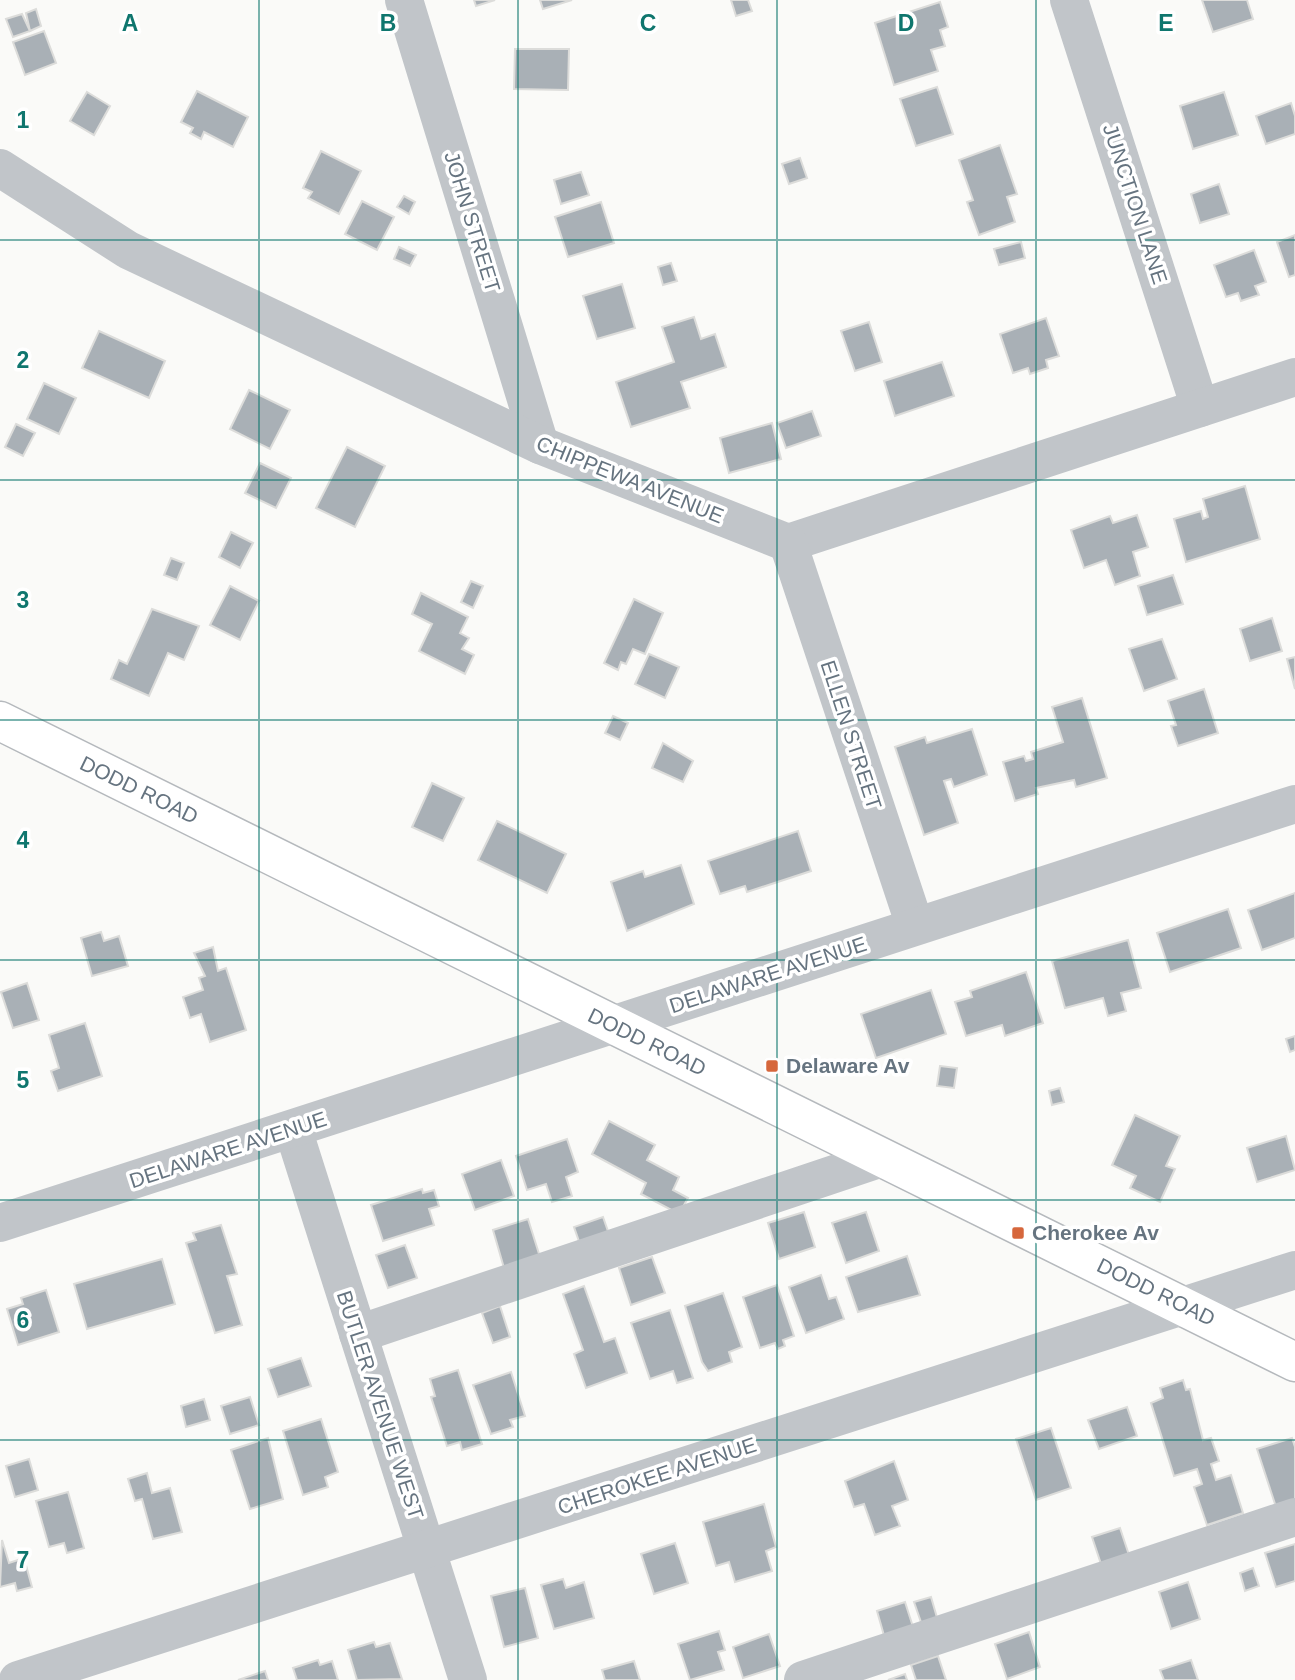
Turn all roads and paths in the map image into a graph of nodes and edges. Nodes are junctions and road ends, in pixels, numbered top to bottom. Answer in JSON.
{"nodes":[{"id":1,"x":404,"y":0,"type":"edge"},
{"id":2,"x":1069,"y":0,"type":"edge"},
{"id":3,"x":0,"y":169,"type":"edge"},
{"id":4,"x":1295,"y":377,"type":"edge"},
{"id":5,"x":1200,"y":408,"type":"junction"},
{"id":6,"x":540,"y":445,"type":"junction"},
{"id":7,"x":788,"y":543,"type":"junction"},
{"id":8,"x":0,"y":721,"type":"edge"},
{"id":9,"x":1295,"y":804,"type":"edge"},
{"id":10,"x":915,"y":926,"type":"junction"},
{"id":11,"x":614,"y":1026,"type":"junction"},
{"id":12,"x":293,"y":1129,"type":"junction"},
{"id":13,"x":882,"y":1158,"type":"junction"},
{"id":14,"x":0,"y":1223,"type":"edge"},
{"id":15,"x":1295,"y":1270,"type":"edge"},
{"id":16,"x":1184,"y":1306,"type":"junction"},
{"id":17,"x":358,"y":1334,"type":"junction"},
{"id":18,"x":1295,"y":1362,"type":"edge"},
{"id":19,"x":1295,"y":1517,"type":"edge"},
{"id":20,"x":426,"y":1550,"type":"junction"},
{"id":21,"x":18,"y":1680,"type":"edge"},
{"id":22,"x":468,"y":1680,"type":"edge"},
{"id":23,"x":803,"y":1680,"type":"edge"}],
"edges":[{"from":1,"to":6,"type":"street","name":"JOHN STREET"},
{"from":2,"to":5,"type":"street","name":"JUNCTION LANE"},
{"from":3,"to":6,"type":"street","name":"CHIPPEWA AVENUE"},
{"from":4,"to":5,"type":"street"},
{"from":5,"to":7,"type":"street"},
{"from":6,"to":7,"type":"street","name":"CHIPPEWA AVENUE"},
{"from":7,"to":10,"type":"street","name":"ELLEN STREET"},
{"from":8,"to":11,"type":"main road","name":"DODD ROAD"},
{"from":9,"to":10,"type":"street","name":"DELAWARE AVENUE"},
{"from":10,"to":11,"type":"street","name":"DELAWARE AVENUE"},
{"from":11,"to":12,"type":"street","name":"DELAWARE AVENUE"},
{"from":11,"to":13,"type":"main road","name":"DODD ROAD"},
{"from":12,"to":14,"type":"street","name":"DELAWARE AVENUE"},
{"from":12,"to":17,"type":"street","name":"BUTLER AVENUE WEST"},
{"from":13,"to":16,"type":"main road","name":"DODD ROAD"},
{"from":13,"to":17,"type":"street"},
{"from":15,"to":16,"type":"street","name":"CHEROKEE AVENUE"},
{"from":16,"to":18,"type":"main road","name":"DODD ROAD"},
{"from":16,"to":20,"type":"street","name":"CHEROKEE AVENUE"},
{"from":17,"to":20,"type":"street","name":"BUTLER AVENUE WEST"},
{"from":19,"to":23,"type":"street"},
{"from":20,"to":21,"type":"street","name":"CHEROKEE AVENUE"},
{"from":20,"to":22,"type":"street","name":"BUTLER AVENUE WEST"}]}
